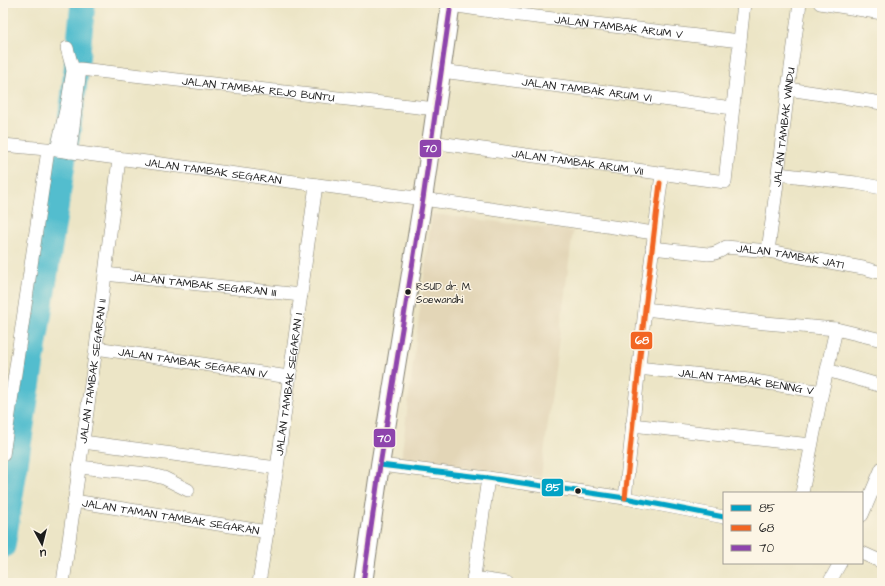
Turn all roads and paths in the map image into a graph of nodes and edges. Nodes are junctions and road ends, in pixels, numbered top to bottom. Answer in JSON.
{"nodes":[{"id":1,"x":744,"y":3,"type":"edge"},
{"id":2,"x":800,"y":3,"type":"edge"},
{"id":3,"x":820,"y":3,"type":"edge"},
{"id":4,"x":451,"y":4,"type":"edge"},
{"id":5,"x":882,"y":12,"type":"edge"},
{"id":6,"x":740,"y":40,"type":"junction"},
{"id":7,"x":67,"y":48,"type":"dead end"},
{"id":8,"x":441,"y":71,"type":"junction"},
{"id":9,"x":788,"y":89,"type":"junction"},
{"id":10,"x":882,"y":103,"type":"edge"},
{"id":11,"x":733,"y":108,"type":"junction"},
{"id":12,"x":436,"y":109,"type":"junction"},
{"id":13,"x":431,"y":142,"type":"junction"},
{"id":14,"x":3,"y":145,"type":"edge"},
{"id":15,"x":58,"y":151,"type":"junction"},
{"id":16,"x":119,"y":159,"type":"junction"},
{"id":17,"x":662,"y":174,"type":"junction"},
{"id":18,"x":778,"y":174,"type":"junction"},
{"id":19,"x":316,"y":185,"type":"junction"},
{"id":20,"x":882,"y":188,"type":"edge"},
{"id":21,"x":423,"y":200,"type":"junction"},
{"id":22,"x":654,"y":233,"type":"junction"},
{"id":23,"x":652,"y":248,"type":"junction"},
{"id":24,"x":768,"y":251,"type":"junction"},
{"id":25,"x":882,"y":273,"type":"edge"},
{"id":26,"x":105,"y":274,"type":"junction"},
{"id":27,"x":301,"y":295,"type":"junction"},
{"id":28,"x":645,"y":309,"type":"junction"},
{"id":29,"x":836,"y":329,"type":"junction"},
{"id":30,"x":882,"y":340,"type":"edge"},
{"id":31,"x":96,"y":348,"type":"junction"},
{"id":32,"x":638,"y":368,"type":"junction"},
{"id":33,"x":828,"y":370,"type":"junction"},
{"id":34,"x":289,"y":377,"type":"junction"},
{"id":35,"x":882,"y":386,"type":"edge"},
{"id":36,"x":822,"y":392,"type":"junction"},
{"id":37,"x":632,"y":425,"type":"junction"},
{"id":38,"x":83,"y":442,"type":"junction"},
{"id":39,"x":811,"y":445,"type":"junction"},
{"id":40,"x":3,"y":455,"type":"edge"},
{"id":41,"x":380,"y":465,"type":"junction"},
{"id":42,"x":79,"y":467,"type":"junction"},
{"id":43,"x":277,"y":468,"type":"junction"},
{"id":44,"x":882,"y":468,"type":"edge"},
{"id":45,"x":488,"y":478,"type":"junction"},
{"id":46,"x":188,"y":490,"type":"dead end"},
{"id":47,"x":802,"y":492,"type":"edge"},
{"id":48,"x":625,"y":498,"type":"junction"},
{"id":49,"x":74,"y":501,"type":"junction"},
{"id":50,"x":863,"y":513,"type":"edge"},
{"id":51,"x":723,"y":517,"type":"edge"},
{"id":52,"x":268,"y":532,"type":"junction"},
{"id":53,"x":863,"y":554,"type":"edge"},
{"id":54,"x":882,"y":562,"type":"edge"},
{"id":55,"x":839,"y":564,"type":"edge"},
{"id":56,"x":473,"y":580,"type":"edge"},
{"id":57,"x":63,"y":583,"type":"edge"},
{"id":58,"x":260,"y":583,"type":"edge"},
{"id":59,"x":362,"y":583,"type":"edge"},
{"id":60,"x":507,"y":583,"type":"edge"},
{"id":61,"x":829,"y":583,"type":"edge"}],
"edges":[{"from":1,"to":6,"type":"street"},
{"from":2,"to":9,"type":"street","name":"JALAN TAMBAK WINDU"},
{"from":3,"to":5,"type":"street"},
{"from":4,"to":6,"type":"street","name":"JALAN TAMBAK ARUM V"},
{"from":4,"to":8,"type":"street"},
{"from":6,"to":11,"type":"street"},
{"from":7,"to":15,"type":"street"},
{"from":8,"to":11,"type":"street","name":"JALAN TAMBAK ARUM VI"},
{"from":8,"to":12,"type":"street"},
{"from":9,"to":10,"type":"street"},
{"from":9,"to":18,"type":"street","name":"JALAN TAMBAK WINDU"},
{"from":11,"to":17,"type":"street","name":"JALAN TAMBAK ARUM VII"},
{"from":12,"to":13,"type":"street"},
{"from":12,"to":15,"type":"street","name":"JALAN TAMBAK REJO BUNTU"},
{"from":13,"to":17,"type":"street","name":"JALAN TAMBAK ARUM VII"},
{"from":13,"to":21,"type":"street"},
{"from":14,"to":15,"type":"street","name":"JALAN TAMBAK SEGARAN"},
{"from":15,"to":16,"type":"street","name":"JALAN TAMBAK SEGARAN"},
{"from":15,"to":40,"type":"street"},
{"from":16,"to":19,"type":"street","name":"JALAN TAMBAK SEGARAN"},
{"from":16,"to":26,"type":"street","name":"JALAN TAMBAK SEGARAN II"},
{"from":17,"to":22,"type":"street"},
{"from":18,"to":20,"type":"street"},
{"from":18,"to":24,"type":"street","name":"JALAN TAMBAK WINDU"},
{"from":19,"to":21,"type":"street","name":"JALAN TAMBAK SEGARAN"},
{"from":19,"to":27,"type":"street","name":"JALAN TAMBAK SEGARAN I"},
{"from":21,"to":22,"type":"street"},
{"from":21,"to":41,"type":"street"},
{"from":22,"to":23,"type":"street"},
{"from":23,"to":24,"type":"street","name":"JALAN TAMBAK JATI"},
{"from":23,"to":28,"type":"street"},
{"from":24,"to":25,"type":"street","name":"JALAN TAMBAK JATI"},
{"from":26,"to":27,"type":"street","name":"JALAN TAMBAK SEGARAN III"},
{"from":26,"to":31,"type":"street","name":"JALAN TAMBAK SEGARAN II"},
{"from":27,"to":34,"type":"street","name":"JALAN TAMBAK SEGARAN I"},
{"from":28,"to":29,"type":"street"},
{"from":28,"to":32,"type":"street"},
{"from":29,"to":30,"type":"street"},
{"from":29,"to":33,"type":"street","name":"JALAN TAMBAK BENING V"},
{"from":31,"to":34,"type":"street","name":"JALAN TAMBAK SEGARAN IV"},
{"from":31,"to":38,"type":"street","name":"JALAN TAMBAK SEGARAN II"},
{"from":32,"to":36,"type":"street","name":"JALAN TAMBAK BENING V"},
{"from":32,"to":37,"type":"street"},
{"from":33,"to":35,"type":"street"},
{"from":33,"to":36,"type":"street","name":"JALAN TAMBAK BENING V"},
{"from":34,"to":43,"type":"street","name":"JALAN TAMBAK SEGARAN I"},
{"from":36,"to":39,"type":"street"},
{"from":37,"to":39,"type":"street"},
{"from":37,"to":48,"type":"street"},
{"from":38,"to":42,"type":"street","name":"JALAN TAMBAK SEGARAN II"},
{"from":38,"to":43,"type":"street"},
{"from":39,"to":47,"type":"street"},
{"from":41,"to":45,"type":"street"},
{"from":41,"to":59,"type":"street"},
{"from":42,"to":46,"type":"street"},
{"from":42,"to":49,"type":"street","name":"JALAN TAMBAK SEGARAN II"},
{"from":43,"to":52,"type":"street","name":"JALAN TAMBAK SEGARAN I"},
{"from":44,"to":50,"type":"street"},
{"from":45,"to":48,"type":"street"},
{"from":45,"to":56,"type":"street"},
{"from":48,"to":51,"type":"street"},
{"from":49,"to":52,"type":"street","name":"JALAN TAMAN TAMBAK SEGARAN"},
{"from":49,"to":57,"type":"street","name":"JALAN TAMBAK SEGARAN II"},
{"from":52,"to":58,"type":"street","name":"JALAN TAMBAK SEGARAN I"},
{"from":53,"to":54,"type":"street"},
{"from":55,"to":61,"type":"street"},
{"from":56,"to":60,"type":"street"}]}
